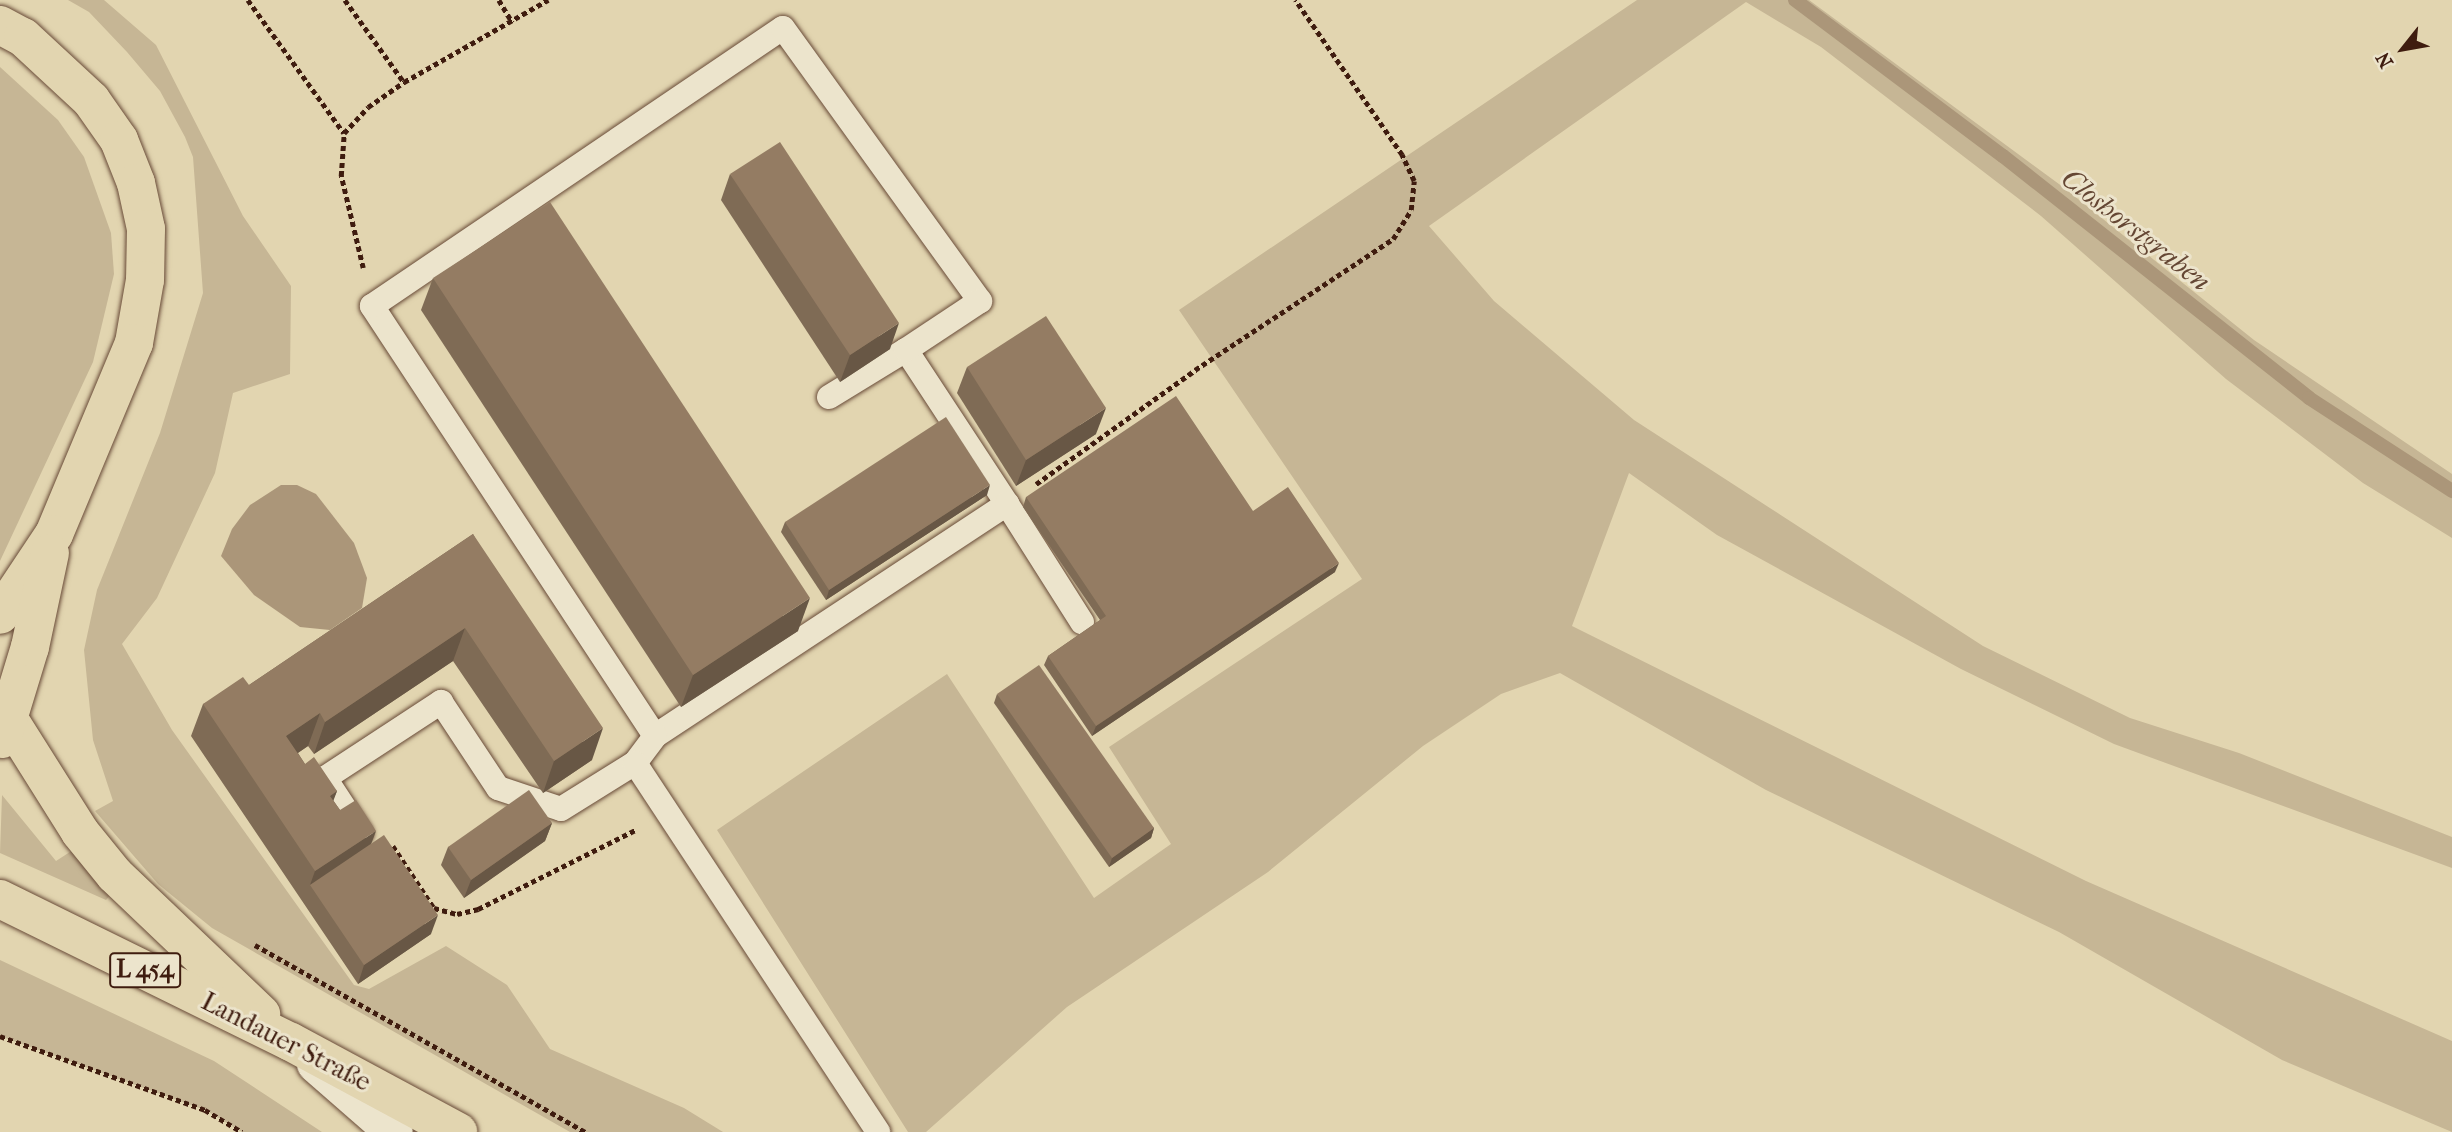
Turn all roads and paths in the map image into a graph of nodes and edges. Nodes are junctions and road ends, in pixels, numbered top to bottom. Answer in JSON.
{"nodes":[{"id":1,"x":248,"y":0,"type":"edge"},
{"id":2,"x":345,"y":0,"type":"edge"},
{"id":3,"x":499,"y":0,"type":"edge"},
{"id":4,"x":548,"y":0,"type":"edge"},
{"id":5,"x":1295,"y":0,"type":"edge"},
{"id":6,"x":512,"y":22,"type":"junction"},
{"id":7,"x":0,"y":25,"type":"edge"},
{"id":8,"x":404,"y":82,"type":"junction"},
{"id":9,"x":344,"y":133,"type":"junction"},
{"id":10,"x":535,"y":191,"type":"junction"},
{"id":11,"x":548,"y":214,"type":"edge"},
{"id":12,"x":372,"y":306,"type":"junction"},
{"id":13,"x":906,"y":349,"type":"junction"},
{"id":14,"x":829,"y":397,"type":"dead end"},
{"id":15,"x":1007,"y":504,"type":"junction"},
{"id":16,"x":54,"y":534,"type":"junction"},
{"id":17,"x":0,"y":615,"type":"edge"},
{"id":18,"x":1082,"y":622,"type":"dead end"},
{"id":19,"x":4,"y":732,"type":"edge"},
{"id":20,"x":655,"y":736,"type":"junction"},
{"id":21,"x":635,"y":763,"type":"junction"},
{"id":22,"x":668,"y":816,"type":"junction"},
{"id":23,"x":368,"y":843,"type":"joint"},
{"id":24,"x":0,"y":899,"type":"edge"},
{"id":25,"x":253,"y":944,"type":"dead end"},
{"id":26,"x":0,"y":1036,"type":"edge"},
{"id":27,"x":290,"y":1042,"type":"junction"},
{"id":28,"x":242,"y":1132,"type":"edge"},
{"id":29,"x":394,"y":1132,"type":"edge"},
{"id":30,"x":458,"y":1132,"type":"edge"},
{"id":31,"x":586,"y":1132,"type":"edge"},
{"id":32,"x":878,"y":1132,"type":"edge"}],
"edges":[{"from":1,"to":9,"type":"path"},
{"from":2,"to":8,"type":"path"},
{"from":3,"to":6,"type":"path"},
{"from":4,"to":6,"type":"path"},
{"from":5,"to":15,"type":"path"},
{"from":6,"to":8,"type":"path"},
{"from":7,"to":16,"type":"main road"},
{"from":8,"to":9,"type":"path"},
{"from":9,"to":12,"type":"path"},
{"from":10,"to":11,"type":"lane"},
{"from":10,"to":12,"type":"lane"},
{"from":10,"to":13,"type":"lane"},
{"from":12,"to":20,"type":"lane"},
{"from":13,"to":14,"type":"lane"},
{"from":13,"to":15,"type":"lane"},
{"from":15,"to":18,"type":"lane"},
{"from":15,"to":20,"type":"lane"},
{"from":16,"to":17,"type":"main road"},
{"from":16,"to":19,"type":"main road"},
{"from":19,"to":27,"type":"main road"},
{"from":20,"to":21,"type":"lane"},
{"from":21,"to":22,"type":"lane"},
{"from":21,"to":23,"type":"lane"},
{"from":22,"to":23,"type":"path"},
{"from":22,"to":32,"type":"lane"},
{"from":24,"to":27,"type":"main road","name":"Landauer Straße","number":"L 454"},
{"from":25,"to":31,"type":"path"},
{"from":26,"to":28,"type":"path"},
{"from":27,"to":29,"type":"main road"},
{"from":27,"to":30,"type":"main road","name":"Landauer Straße","number":"L 454"}]}
